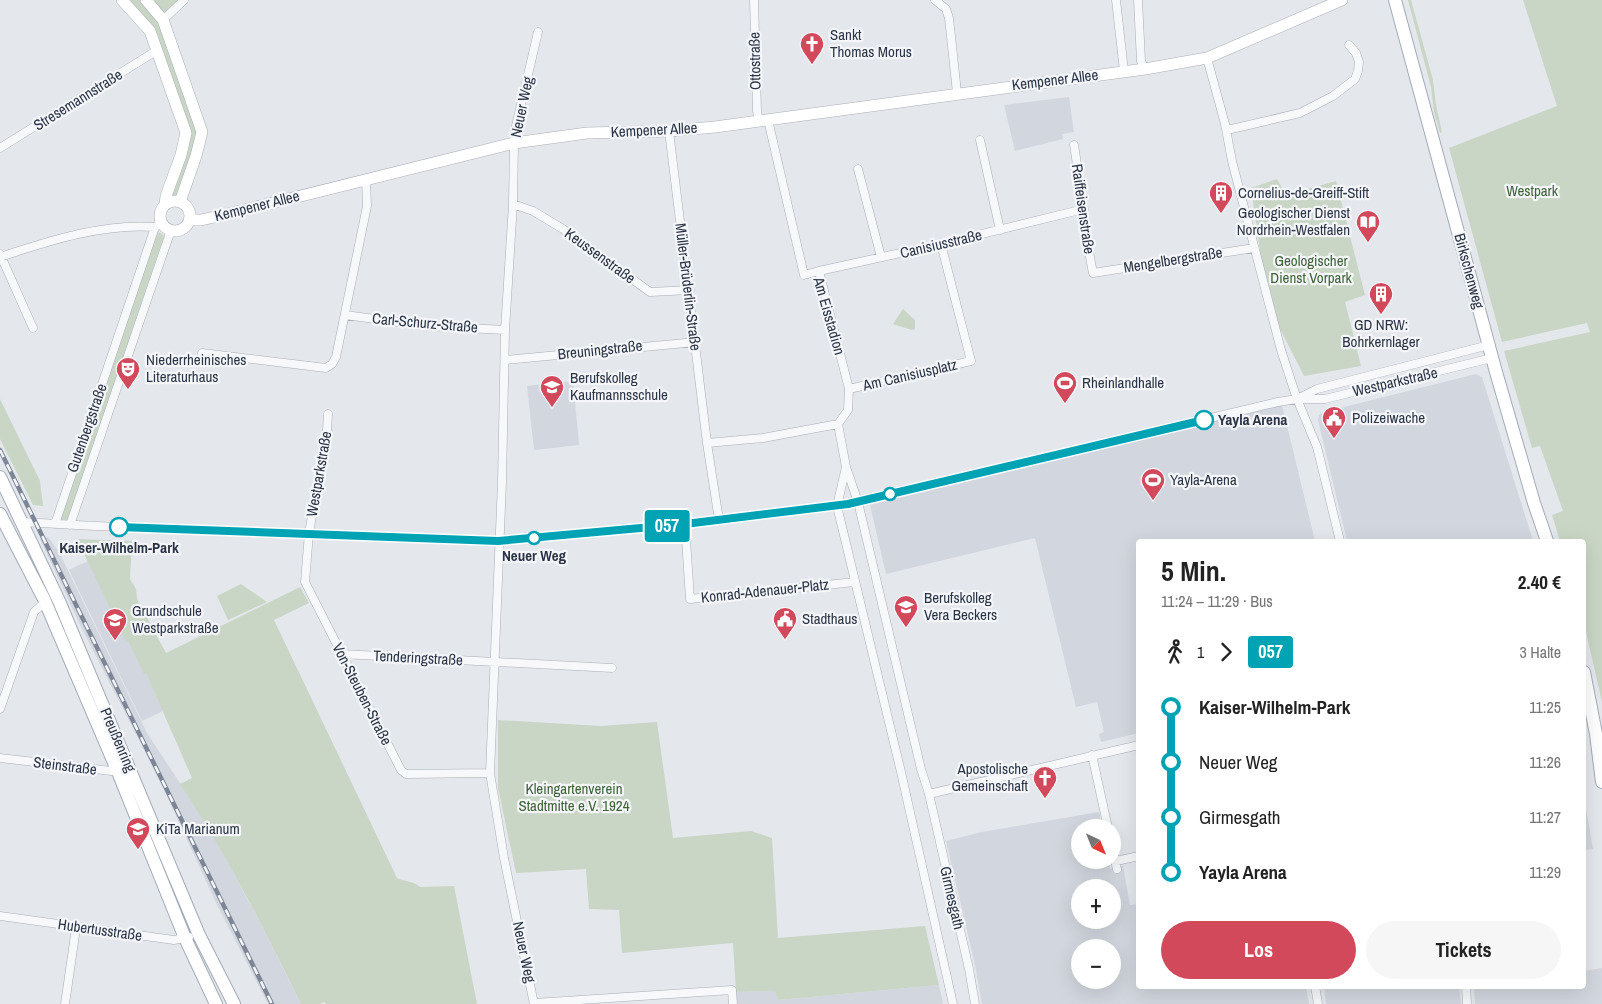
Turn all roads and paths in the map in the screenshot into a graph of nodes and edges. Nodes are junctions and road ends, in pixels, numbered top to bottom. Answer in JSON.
{"nodes":[{"id":1,"x":122,"y":0,"type":"edge"},
{"id":2,"x":146,"y":0,"type":"edge"},
{"id":3,"x":184,"y":0,"type":"edge"},
{"id":4,"x":754,"y":0,"type":"edge"},
{"id":5,"x":936,"y":0,"type":"edge"},
{"id":6,"x":1116,"y":0,"type":"edge"},
{"id":7,"x":1138,"y":0,"type":"edge"},
{"id":8,"x":1342,"y":0,"type":"edge"},
{"id":9,"x":1395,"y":0,"type":"edge"},
{"id":10,"x":164,"y":20,"type":"junction"},
{"id":11,"x":150,"y":31,"type":"junction"},
{"id":12,"x":538,"y":32,"type":"dead end"},
{"id":13,"x":1349,"y":45,"type":"dead end"},
{"id":14,"x":156,"y":51,"type":"junction"},
{"id":15,"x":1207,"y":58,"type":"junction"},
{"id":16,"x":1146,"y":69,"type":"junction"},
{"id":17,"x":1124,"y":72,"type":"junction"},
{"id":18,"x":957,"y":93,"type":"junction"},
{"id":19,"x":763,"y":120,"type":"junction"},
{"id":20,"x":1227,"y":130,"type":"junction"},
{"id":21,"x":669,"y":131,"type":"junction"},
{"id":22,"x":980,"y":140,"type":"dead end"},
{"id":23,"x":514,"y":143,"type":"junction"},
{"id":24,"x":1074,"y":145,"type":"dead end"},
{"id":25,"x":0,"y":148,"type":"edge"},
{"id":26,"x":858,"y":169,"type":"dead end"},
{"id":27,"x":366,"y":180,"type":"junction"},
{"id":28,"x":180,"y":202,"type":"junction"},
{"id":29,"x":513,"y":204,"type":"junction"},
{"id":30,"x":165,"y":205,"type":"junction"},
{"id":31,"x":1084,"y":209,"type":"junction"},
{"id":32,"x":190,"y":220,"type":"junction"},
{"id":33,"x":162,"y":227,"type":"junction"},
{"id":34,"x":1000,"y":230,"type":"junction"},
{"id":35,"x":941,"y":244,"type":"junction"},
{"id":36,"x":1254,"y":248,"type":"junction"},
{"id":37,"x":0,"y":256,"type":"edge"},
{"id":38,"x":881,"y":257,"type":"junction"},
{"id":39,"x":819,"y":271,"type":"junction"},
{"id":40,"x":1093,"y":273,"type":"joint"},
{"id":41,"x":690,"y":290,"type":"junction"},
{"id":42,"x":345,"y":315,"type":"junction"},
{"id":43,"x":33,"y":328,"type":"dead end"},
{"id":44,"x":506,"y":330,"type":"junction"},
{"id":45,"x":696,"y":342,"type":"junction"},
{"id":46,"x":1489,"y":344,"type":"junction"},
{"id":47,"x":202,"y":353,"type":"dead end"},
{"id":48,"x":1492,"y":358,"type":"junction"},
{"id":49,"x":504,"y":360,"type":"junction"},
{"id":50,"x":849,"y":389,"type":"junction"},
{"id":51,"x":1296,"y":399,"type":"junction"},
{"id":52,"x":328,"y":414,"type":"dead end"},
{"id":53,"x":838,"y":424,"type":"junction"},
{"id":54,"x":707,"y":443,"type":"junction"},
{"id":55,"x":846,"y":467,"type":"junction"},
{"id":56,"x":0,"y":477,"type":"edge"},
{"id":57,"x":858,"y":502,"type":"junction"},
{"id":58,"x":837,"y":506,"type":"junction"},
{"id":59,"x":1,"y":520,"type":"edge"},
{"id":60,"x":719,"y":520,"type":"junction"},
{"id":61,"x":22,"y":522,"type":"junction"},
{"id":62,"x":55,"y":524,"type":"junction"},
{"id":63,"x":685,"y":524,"type":"junction"},
{"id":64,"x":70,"y":525,"type":"junction"},
{"id":65,"x":309,"y":533,"type":"junction"},
{"id":66,"x":1340,"y":539,"type":"edge"},
{"id":67,"x":1546,"y":539,"type":"edge"},
{"id":68,"x":498,"y":541,"type":"junction"},
{"id":69,"x":855,"y":582,"type":"junction"},
{"id":70,"x":45,"y":602,"type":"junction"},
{"id":71,"x":342,"y":654,"type":"junction"},
{"id":72,"x":494,"y":662,"type":"junction"},
{"id":73,"x":612,"y":668,"type":"dead end"},
{"id":74,"x":1586,"y":680,"type":"edge"},
{"id":75,"x":0,"y":709,"type":"edge"},
{"id":76,"x":1599,"y":733,"type":"edge"},
{"id":77,"x":1136,"y":746,"type":"edge"},
{"id":78,"x":1092,"y":756,"type":"junction"},
{"id":79,"x":0,"y":758,"type":"edge"},
{"id":80,"x":124,"y":771,"type":"junction"},
{"id":81,"x":490,"y":772,"type":"junction"},
{"id":82,"x":1602,"y":782,"type":"edge"},
{"id":83,"x":928,"y":794,"type":"junction"},
{"id":84,"x":1106,"y":819,"type":"edge"},
{"id":85,"x":1136,"y":857,"type":"edge"},
{"id":86,"x":1121,"y":863,"type":"edge"},
{"id":87,"x":0,"y":916,"type":"edge"},
{"id":88,"x":76,"y":928,"type":"junction"},
{"id":89,"x":199,"y":935,"type":"junction"},
{"id":90,"x":185,"y":938,"type":"junction"},
{"id":91,"x":1316,"y":989,"type":"edge"},
{"id":92,"x":1466,"y":989,"type":"edge"},
{"id":93,"x":534,"y":1003,"type":"edge"},
{"id":94,"x":65,"y":1004,"type":"edge"},
{"id":95,"x":216,"y":1004,"type":"edge"},
{"id":96,"x":234,"y":1004,"type":"edge"},
{"id":97,"x":733,"y":1004,"type":"edge"},
{"id":98,"x":953,"y":1004,"type":"edge"},
{"id":99,"x":975,"y":1004,"type":"edge"},
{"id":100,"x":1318,"y":1004,"type":"edge"},
{"id":101,"x":1467,"y":1004,"type":"edge"}],
"edges":[{"from":1,"to":11,"type":"street"},
{"from":2,"to":10,"type":"street"},
{"from":3,"to":10,"type":"street"},
{"from":4,"to":19,"type":"street","name":"Ottostraße"},
{"from":5,"to":18,"type":"street"},
{"from":6,"to":17,"type":"street"},
{"from":7,"to":16,"type":"street"},
{"from":8,"to":15,"type":"street","name":"Kempener Allee"},
{"from":9,"to":46,"type":"main road","name":"Birkschenweg"},
{"from":10,"to":11,"type":"street"},
{"from":10,"to":28,"type":"street"},
{"from":11,"to":14,"type":"street"},
{"from":12,"to":23,"type":"street","name":"Neuer Weg"},
{"from":13,"to":20,"type":"street"},
{"from":14,"to":25,"type":"street","name":"Stresemannstraße"},
{"from":14,"to":30,"type":"street"},
{"from":15,"to":16,"type":"street","name":"Kempener Allee"},
{"from":15,"to":20,"type":"street"},
{"from":16,"to":17,"type":"street","name":"Kempener Allee"},
{"from":17,"to":18,"type":"street","name":"Kempener Allee"},
{"from":18,"to":19,"type":"street","name":"Kempener Allee"},
{"from":19,"to":21,"type":"street","name":"Kempener Allee"},
{"from":19,"to":39,"type":"street","name":"Am Eisstadion"},
{"from":20,"to":36,"type":"street"},
{"from":21,"to":23,"type":"street","name":"Kempener Allee"},
{"from":21,"to":41,"type":"street","name":"Müller-Brüderlin-Straße"},
{"from":22,"to":34,"type":"street","name":"Canisiusstraße"},
{"from":23,"to":27,"type":"street","name":"Kempener Allee"},
{"from":23,"to":29,"type":"street","name":"Neuer Weg"},
{"from":24,"to":31,"type":"street","name":"Raiffeisenstraße"},
{"from":26,"to":38,"type":"street","name":"Canisiusstraße"},
{"from":27,"to":32,"type":"street","name":"Kempener Allee"},
{"from":27,"to":42,"type":"street"},
{"from":28,"to":30,"type":"street"},
{"from":28,"to":32,"type":"street"},
{"from":29,"to":41,"type":"street","name":"Keussenstraße"},
{"from":29,"to":44,"type":"street","name":"Neuer Weg"},
{"from":30,"to":33,"type":"street"},
{"from":31,"to":34,"type":"street","name":"Canisiusstraße"},
{"from":31,"to":40,"type":"street","name":"Raiffeisenstraße"},
{"from":32,"to":33,"type":"street"},
{"from":33,"to":37,"type":"street"},
{"from":33,"to":62,"type":"street","name":"Gutenbergstraße"},
{"from":33,"to":64,"type":"street","name":"Gutenbergstraße"},
{"from":34,"to":35,"type":"street","name":"Canisiusstraße"},
{"from":35,"to":38,"type":"street","name":"Canisiusstraße"},
{"from":35,"to":50,"type":"street","name":"Am Canisiusplatz"},
{"from":36,"to":40,"type":"street","name":"Mengelbergstraße"},
{"from":36,"to":51,"type":"street"},
{"from":37,"to":43,"type":"street"},
{"from":38,"to":39,"type":"street","name":"Canisiusstraße"},
{"from":39,"to":50,"type":"street","name":"Am Eisstadion"},
{"from":41,"to":45,"type":"street","name":"Müller-Brüderlin-Straße"},
{"from":42,"to":44,"type":"street","name":"Carl-Schurz-Straße"},
{"from":42,"to":47,"type":"street"},
{"from":44,"to":49,"type":"street","name":"Neuer Weg"},
{"from":45,"to":49,"type":"street","name":"Breuningstraße"},
{"from":45,"to":54,"type":"street","name":"Müller-Brüderlin-Straße"},
{"from":46,"to":48,"type":"main road","name":"Birkschenweg"},
{"from":46,"to":51,"type":"street","name":"Westparkstraße"},
{"from":48,"to":51,"type":"street","name":"Westparkstraße"},
{"from":48,"to":67,"type":"main road","name":"Birkschenweg"},
{"from":49,"to":68,"type":"street","name":"Neuer Weg"},
{"from":50,"to":53,"type":"street","name":"Am Eisstadion"},
{"from":51,"to":57,"type":"street","name":"Westparkstraße"},
{"from":51,"to":66,"type":"street"},
{"from":52,"to":65,"type":"street","name":"Westparkstraße"},
{"from":53,"to":54,"type":"street"},
{"from":53,"to":55,"type":"street"},
{"from":54,"to":60,"type":"street","name":"Müller-Brüderlin-Straße"},
{"from":55,"to":57,"type":"street"},
{"from":55,"to":58,"type":"street"},
{"from":56,"to":61,"type":"main road","name":"Preußenring"},
{"from":57,"to":58,"type":"street","name":"Westparkstraße"},
{"from":57,"to":83,"type":"street","name":"Girmesgath"},
{"from":58,"to":60,"type":"street","name":"Westparkstraße"},
{"from":58,"to":69,"type":"street","name":"Girmesgath"},
{"from":59,"to":61,"type":"street"},
{"from":59,"to":70,"type":"main road","name":"Preußenring"},
{"from":60,"to":63,"type":"street","name":"Westparkstraße"},
{"from":61,"to":62,"type":"street","name":"Westparkstraße"},
{"from":61,"to":80,"type":"main road","name":"Preußenring"},
{"from":62,"to":64,"type":"street","name":"Westparkstraße"},
{"from":63,"to":68,"type":"street","name":"Westparkstraße"},
{"from":63,"to":69,"type":"street","name":"Konrad-Adenauer-Platz"},
{"from":64,"to":65,"type":"street","name":"Westparkstraße"},
{"from":65,"to":68,"type":"street","name":"Westparkstraße"},
{"from":65,"to":71,"type":"street","name":"Von-Steuben-Straße"},
{"from":68,"to":72,"type":"street","name":"Neuer Weg"},
{"from":69,"to":98,"type":"street","name":"Girmesgath"},
{"from":70,"to":75,"type":"street"},
{"from":70,"to":80,"type":"main road","name":"Preußenring"},
{"from":71,"to":72,"type":"street","name":"Tenderingstraße"},
{"from":71,"to":81,"type":"street","name":"Von-Steuben-Straße"},
{"from":72,"to":73,"type":"street"},
{"from":72,"to":81,"type":"street","name":"Neuer Weg"},
{"from":74,"to":76,"type":"main road"},
{"from":76,"to":82,"type":"main road"},
{"from":77,"to":78,"type":"street"},
{"from":78,"to":83,"type":"street"},
{"from":78,"to":84,"type":"street"},
{"from":79,"to":80,"type":"street","name":"Steinstraße"},
{"from":80,"to":89,"type":"main road","name":"Preußenring"},
{"from":80,"to":90,"type":"main road","name":"Preußenring"},
{"from":81,"to":93,"type":"street","name":"Neuer Weg"},
{"from":83,"to":99,"type":"street","name":"Girmesgath"},
{"from":85,"to":86,"type":"street"},
{"from":87,"to":88,"type":"street","name":"Hubertusstraße"},
{"from":88,"to":90,"type":"street","name":"Hubertusstraße"},
{"from":88,"to":94,"type":"street"},
{"from":89,"to":90,"type":"street","name":"Hubertusstraße"},
{"from":89,"to":96,"type":"main road","name":"Preußenring"},
{"from":90,"to":95,"type":"main road","name":"Preußenring"},
{"from":91,"to":100,"type":"street"},
{"from":92,"to":101,"type":"street"},
{"from":93,"to":97,"type":"street"}]}
